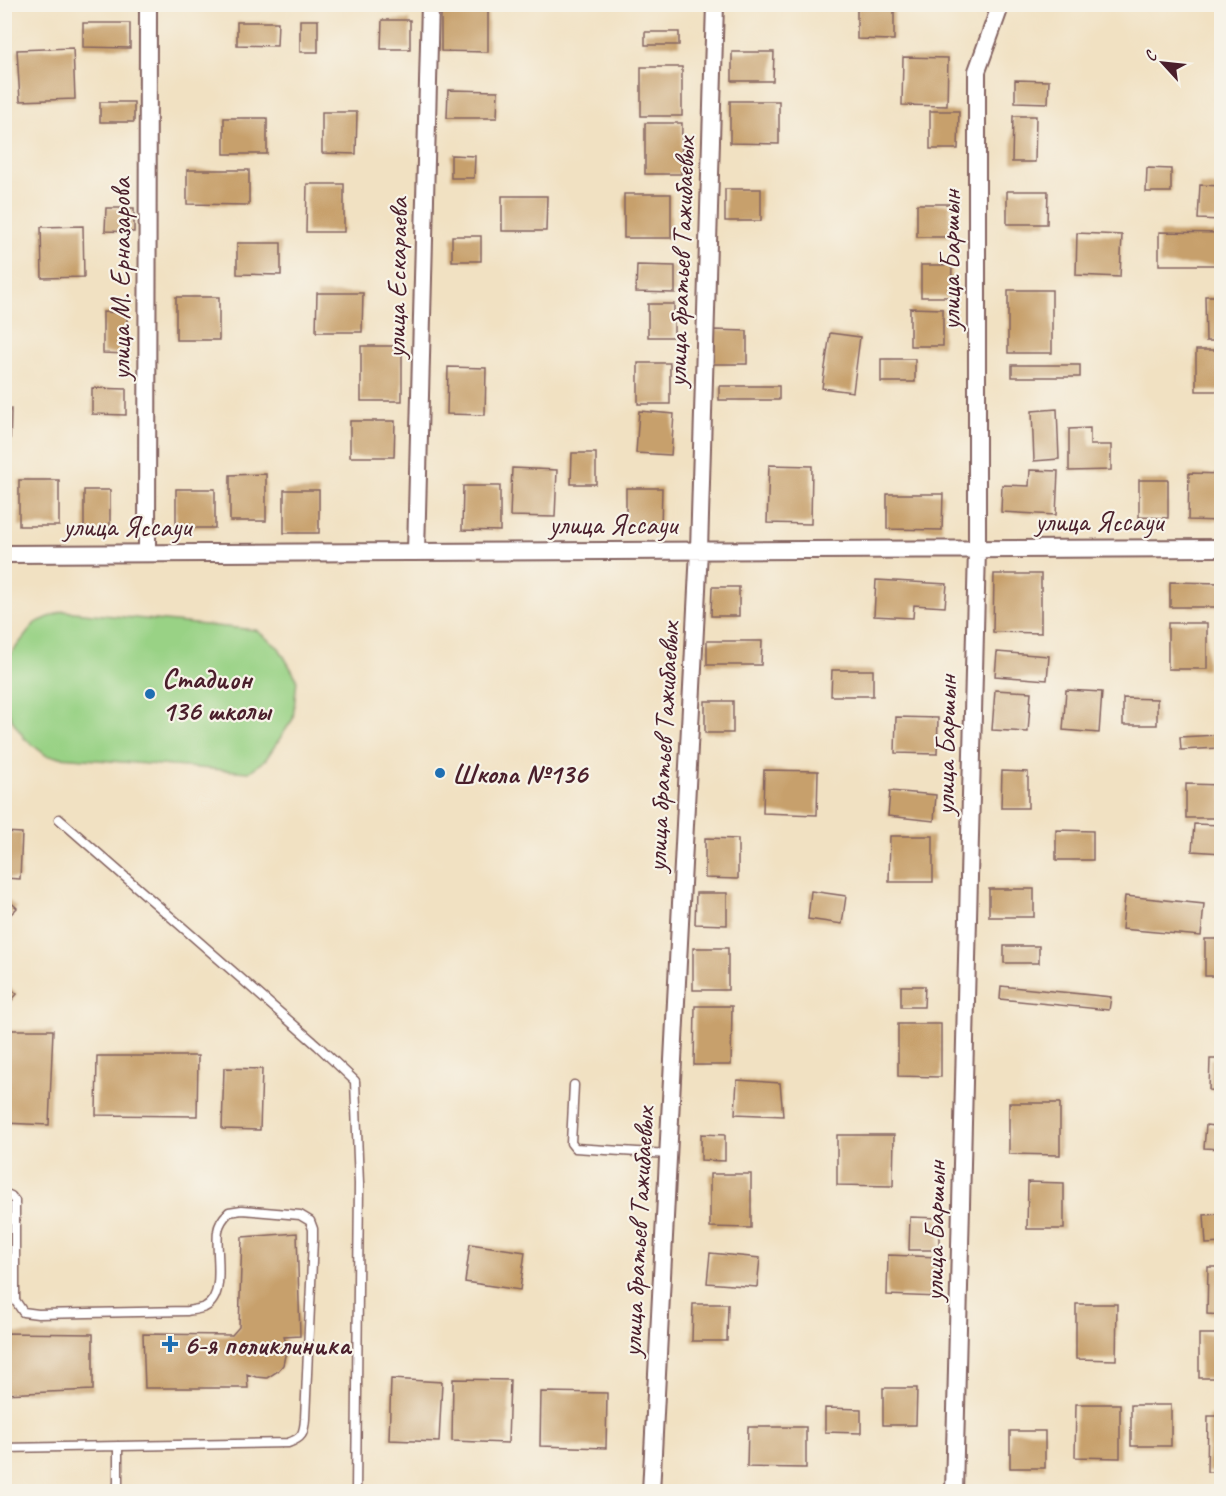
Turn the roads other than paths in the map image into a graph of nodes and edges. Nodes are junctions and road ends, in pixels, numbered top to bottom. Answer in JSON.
{"nodes":[{"id":1,"x":148,"y":4,"type":"edge"},
{"id":2,"x":430,"y":4,"type":"edge"},
{"id":3,"x":715,"y":4,"type":"edge"},
{"id":4,"x":1001,"y":4,"type":"edge"},
{"id":5,"x":1221,"y":548,"type":"edge"},
{"id":6,"x":977,"y":549,"type":"junction"},
{"id":7,"x":699,"y":550,"type":"junction"},
{"id":8,"x":416,"y":552,"type":"junction"},
{"id":9,"x":147,"y":553,"type":"junction"},
{"id":10,"x":4,"y":554,"type":"edge"},
{"id":11,"x":59,"y":819,"type":"dead end"},
{"id":12,"x":574,"y":1085,"type":"dead end"},
{"id":13,"x":668,"y":1154,"type":"junction"},
{"id":14,"x":4,"y":1193,"type":"edge"},
{"id":15,"x":118,"y":1446,"type":"junction"},
{"id":16,"x":4,"y":1448,"type":"edge"},
{"id":17,"x":116,"y":1491,"type":"edge"},
{"id":18,"x":356,"y":1491,"type":"edge"},
{"id":19,"x":651,"y":1491,"type":"edge"},
{"id":20,"x":954,"y":1491,"type":"edge"}],
"edges":[{"from":1,"to":9,"type":"street","name":"улица М. Ерназарова"},
{"from":2,"to":8,"type":"street","name":"улица Ескараева"},
{"from":3,"to":7,"type":"street","name":"улица братьев Тажибаевых"},
{"from":4,"to":6,"type":"street","name":"улица Баршын"},
{"from":5,"to":6,"type":"street","name":"улица Яссауи"},
{"from":6,"to":7,"type":"street","name":"улица Яссауи"},
{"from":6,"to":20,"type":"street","name":"улица Баршын"},
{"from":7,"to":8,"type":"street","name":"улица Яссауи"},
{"from":7,"to":13,"type":"street","name":"улица братьев Тажибаевых"},
{"from":8,"to":9,"type":"street","name":"улица Яссауи"},
{"from":9,"to":10,"type":"street","name":"улица Яссауи"},
{"from":11,"to":18,"type":"lane"},
{"from":12,"to":13,"type":"lane"},
{"from":13,"to":19,"type":"street","name":"улица братьев Тажибаевых"},
{"from":14,"to":15,"type":"lane"},
{"from":15,"to":16,"type":"lane"},
{"from":15,"to":17,"type":"lane"}]}
